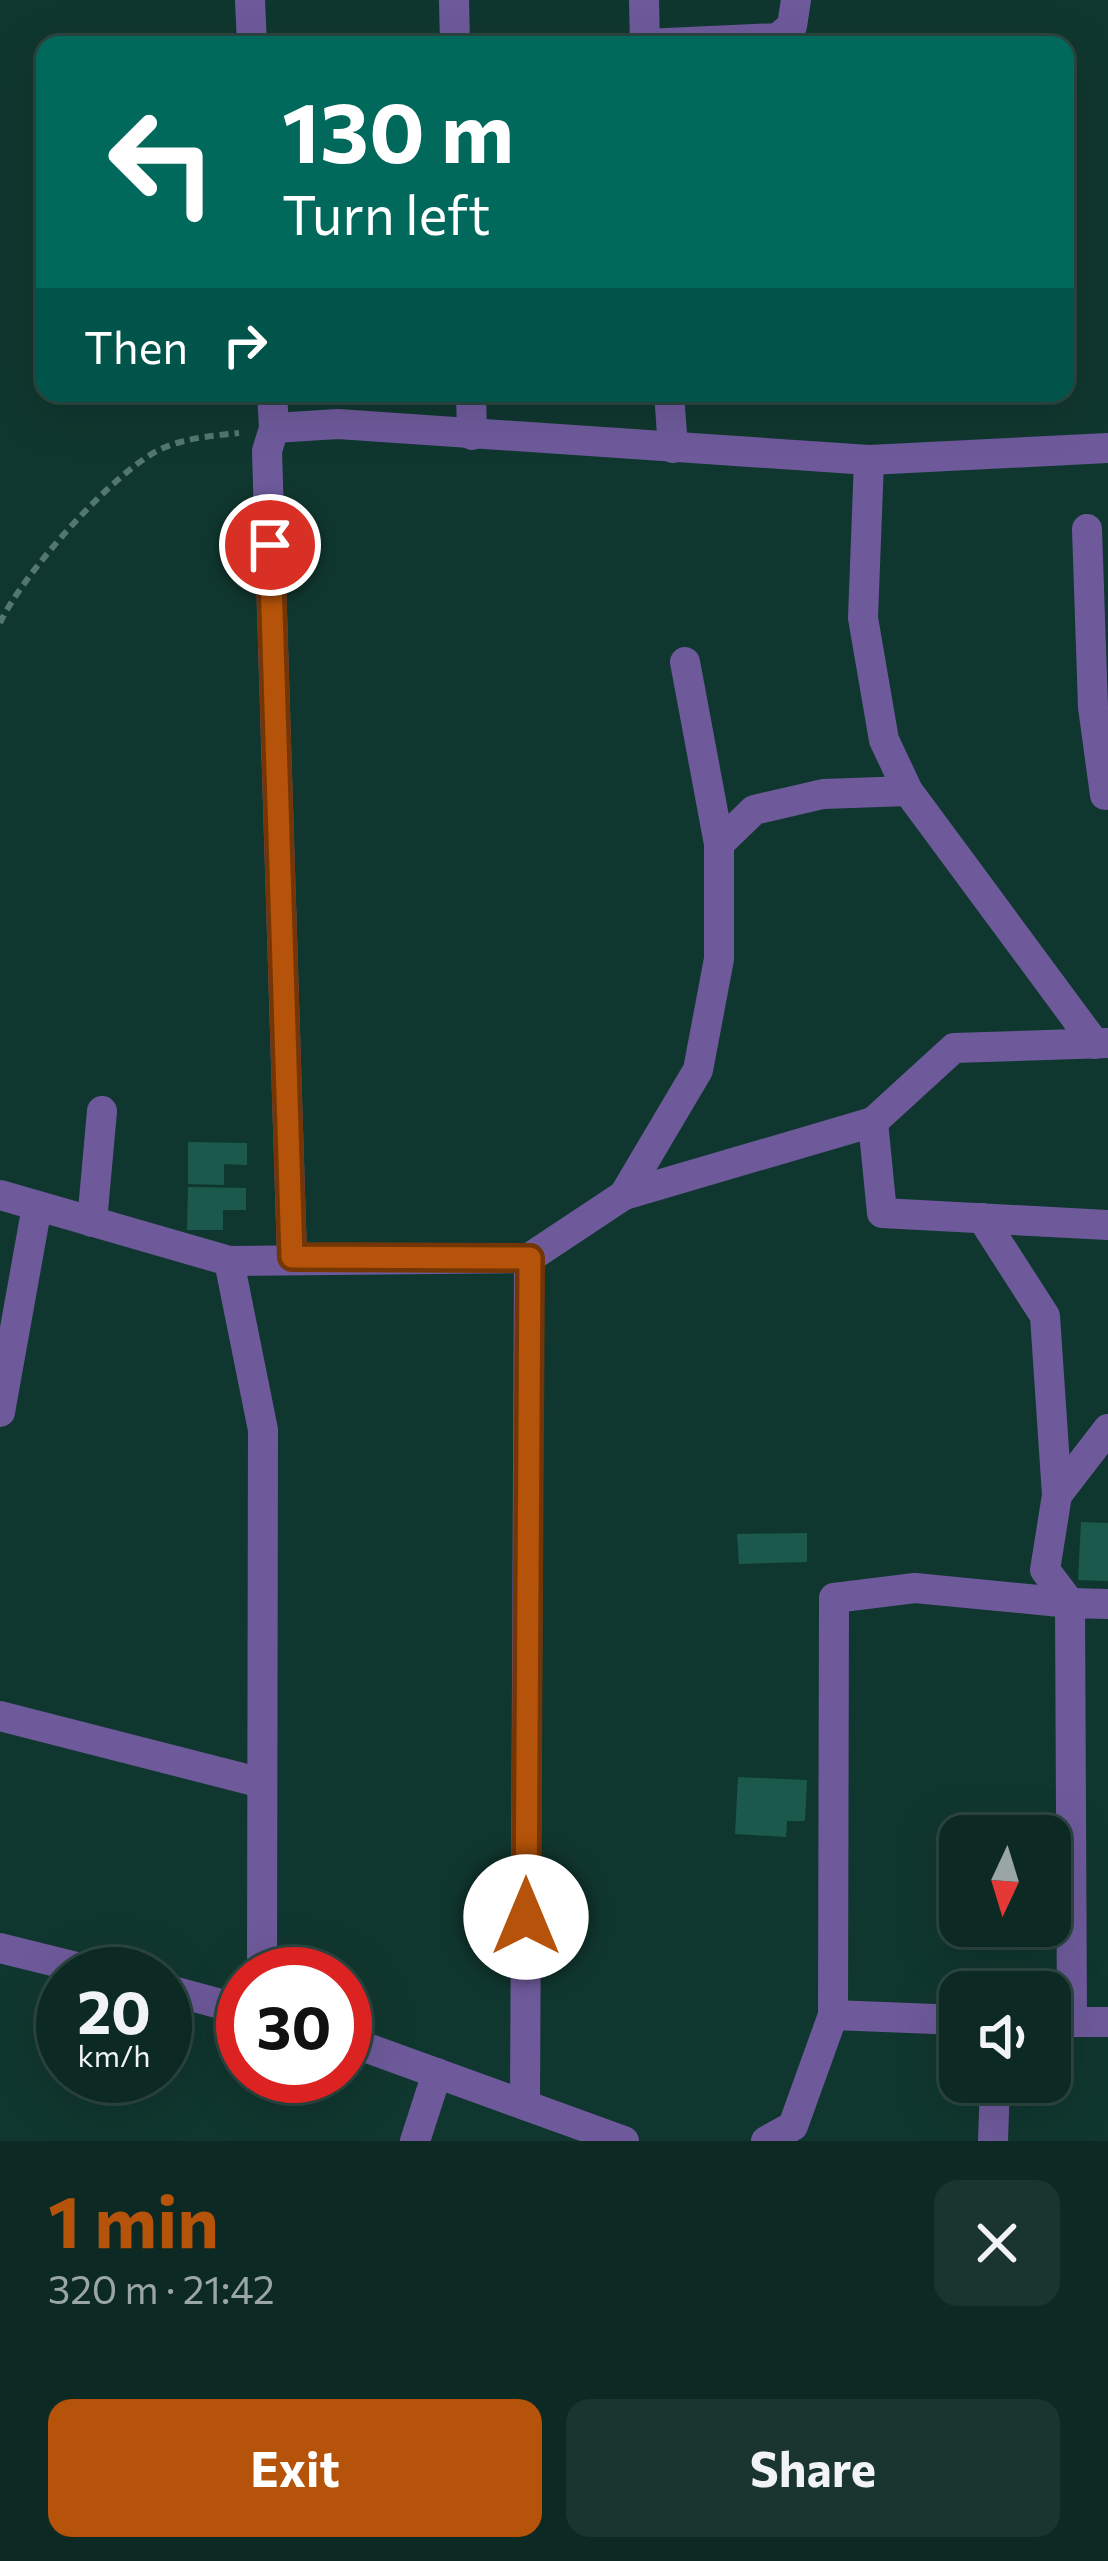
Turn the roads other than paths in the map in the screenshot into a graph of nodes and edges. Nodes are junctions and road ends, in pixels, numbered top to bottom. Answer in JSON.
{"nodes":[{"id":1,"x":250,"y":0,"type":"edge"},
{"id":2,"x":454,"y":0,"type":"edge"},
{"id":3,"x":644,"y":0,"type":"edge"},
{"id":4,"x":796,"y":0,"type":"edge"},
{"id":5,"x":252,"y":36,"type":"edge"},
{"id":6,"x":454,"y":36,"type":"edge"},
{"id":7,"x":645,"y":36,"type":"edge"},
{"id":8,"x":780,"y":36,"type":"edge"},
{"id":9,"x":273,"y":402,"type":"edge"},
{"id":10,"x":470,"y":402,"type":"edge"},
{"id":11,"x":670,"y":402,"type":"edge"},
{"id":12,"x":274,"y":428,"type":"junction"},
{"id":13,"x":472,"y":435,"type":"junction"},
{"id":14,"x":673,"y":448,"type":"junction"},
{"id":15,"x":1108,"y":448,"type":"edge"},
{"id":16,"x":869,"y":460,"type":"junction"},
{"id":17,"x":1087,"y":529,"type":"dead end"},
{"id":18,"x":685,"y":662,"type":"dead end"},
{"id":19,"x":1100,"y":707,"type":"edge"},
{"id":20,"x":908,"y":791,"type":"junction"},
{"id":21,"x":1105,"y":795,"type":"dead end"},
{"id":22,"x":718,"y":844,"type":"junction"},
{"id":23,"x":1101,"y":1043,"type":"edge"},
{"id":24,"x":102,"y":1111,"type":"dead end"},
{"id":25,"x":873,"y":1122,"type":"junction"},
{"id":26,"x":624,"y":1195,"type":"junction"},
{"id":27,"x":0,"y":1196,"type":"edge"},
{"id":28,"x":37,"y":1206,"type":"junction"},
{"id":29,"x":982,"y":1218,"type":"junction"},
{"id":30,"x":92,"y":1222,"type":"junction"},
{"id":31,"x":1108,"y":1225,"type":"edge"},
{"id":32,"x":292,"y":1257,"type":"junction"},
{"id":33,"x":530,"y":1258,"type":"junction"},
{"id":34,"x":229,"y":1262,"type":"junction"},
{"id":35,"x":0,"y":1412,"type":"edge"},
{"id":36,"x":1108,"y":1429,"type":"edge"},
{"id":37,"x":1058,"y":1495,"type":"junction"},
{"id":38,"x":1070,"y":1603,"type":"junction"},
{"id":39,"x":1108,"y":1604,"type":"edge"},
{"id":40,"x":0,"y":1715,"type":"edge"},
{"id":41,"x":262,"y":1783,"type":"junction"},
{"id":42,"x":262,"y":1947,"type":"edge"},
{"id":43,"x":0,"y":1948,"type":"edge"},
{"id":44,"x":36,"y":1957,"type":"edge"},
{"id":45,"x":1062,"y":1971,"type":"edge"},
{"id":46,"x":833,"y":2015,"type":"junction"},
{"id":47,"x":939,"y":2019,"type":"edge"},
{"id":48,"x":1071,"y":2022,"type":"edge"},
{"id":49,"x":1108,"y":2022,"type":"edge"},
{"id":50,"x":372,"y":2049,"type":"edge"},
{"id":51,"x":437,"y":2072,"type":"junction"},
{"id":52,"x":994,"y":2103,"type":"edge"},
{"id":53,"x":525,"y":2105,"type":"junction"},
{"id":54,"x":415,"y":2141,"type":"edge"},
{"id":55,"x":624,"y":2141,"type":"edge"},
{"id":56,"x":766,"y":2141,"type":"edge"},
{"id":57,"x":993,"y":2141,"type":"edge"}],
"edges":[{"from":1,"to":5,"type":"street"},
{"from":2,"to":6,"type":"street"},
{"from":3,"to":7,"type":"street"},
{"from":4,"to":8,"type":"street"},
{"from":9,"to":12,"type":"street"},
{"from":10,"to":13,"type":"street"},
{"from":11,"to":14,"type":"street"},
{"from":12,"to":13,"type":"street"},
{"from":12,"to":32,"type":"street"},
{"from":13,"to":14,"type":"street"},
{"from":14,"to":16,"type":"street"},
{"from":15,"to":16,"type":"street"},
{"from":16,"to":20,"type":"street"},
{"from":17,"to":19,"type":"street"},
{"from":18,"to":22,"type":"street"},
{"from":19,"to":21,"type":"street"},
{"from":20,"to":22,"type":"street"},
{"from":20,"to":23,"type":"street"},
{"from":22,"to":26,"type":"street"},
{"from":23,"to":25,"type":"street"},
{"from":24,"to":30,"type":"street"},
{"from":25,"to":26,"type":"street"},
{"from":25,"to":29,"type":"street"},
{"from":26,"to":33,"type":"street"},
{"from":27,"to":28,"type":"street"},
{"from":28,"to":30,"type":"street"},
{"from":28,"to":35,"type":"street"},
{"from":29,"to":31,"type":"street"},
{"from":29,"to":37,"type":"street"},
{"from":30,"to":34,"type":"street"},
{"from":32,"to":33,"type":"street"},
{"from":32,"to":34,"type":"street"},
{"from":33,"to":53,"type":"street"},
{"from":34,"to":41,"type":"street"},
{"from":36,"to":37,"type":"street"},
{"from":37,"to":38,"type":"street"},
{"from":38,"to":39,"type":"street"},
{"from":38,"to":45,"type":"street"},
{"from":38,"to":46,"type":"street"},
{"from":40,"to":41,"type":"street"},
{"from":41,"to":42,"type":"street"},
{"from":43,"to":44,"type":"street"},
{"from":46,"to":47,"type":"street"},
{"from":46,"to":56,"type":"street"},
{"from":48,"to":49,"type":"street"},
{"from":50,"to":51,"type":"street"},
{"from":51,"to":53,"type":"street"},
{"from":51,"to":54,"type":"street"},
{"from":52,"to":57,"type":"street"},
{"from":53,"to":55,"type":"street"}]}
